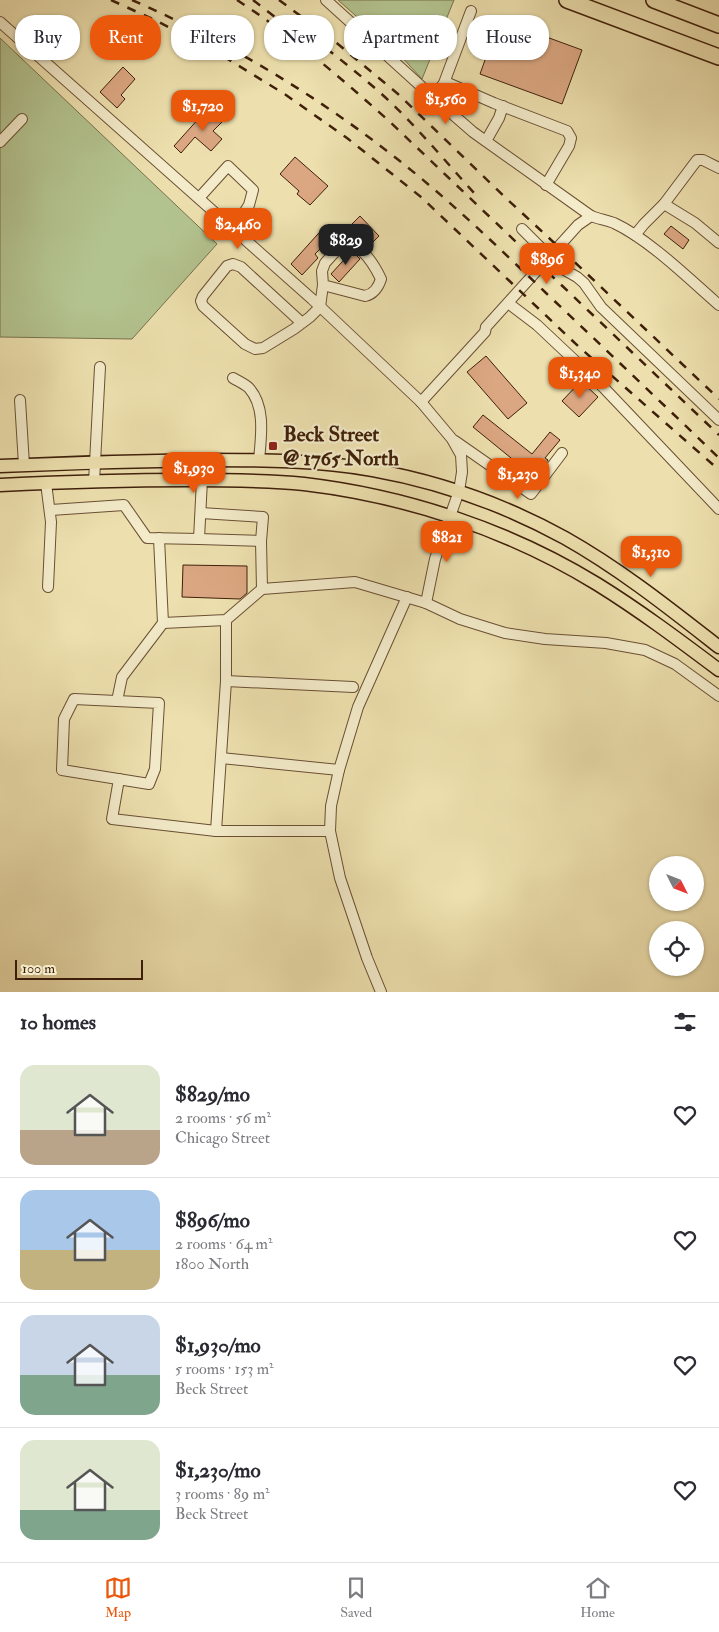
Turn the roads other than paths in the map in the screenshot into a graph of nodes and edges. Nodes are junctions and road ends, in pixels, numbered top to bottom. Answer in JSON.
{"nodes":[{"id":1,"x":326,"y":0,"type":"edge"},
{"id":2,"x":568,"y":0,"type":"edge"},
{"id":3,"x":654,"y":0,"type":"edge"},
{"id":4,"x":471,"y":11,"type":"dead end"},
{"id":5,"x":0,"y":22,"type":"edge"},
{"id":6,"x":719,"y":25,"type":"edge"},
{"id":7,"x":719,"y":57,"type":"edge"},
{"id":8,"x":444,"y":83,"type":"junction"},
{"id":9,"x":434,"y":98,"type":"junction"},
{"id":10,"x":503,"y":106,"type":"junction"},
{"id":11,"x":22,"y":119,"type":"dead end"},
{"id":12,"x":486,"y":141,"type":"junction"},
{"id":13,"x":0,"y":142,"type":"edge"},
{"id":14,"x":719,"y":168,"type":"edge"},
{"id":15,"x":546,"y":185,"type":"junction"},
{"id":16,"x":199,"y":198,"type":"junction"},
{"id":17,"x":664,"y":204,"type":"junction"},
{"id":18,"x":591,"y":216,"type":"junction"},
{"id":19,"x":230,"y":226,"type":"junction"},
{"id":20,"x":522,"y":229,"type":"dead end"},
{"id":21,"x":635,"y":235,"type":"junction"},
{"id":22,"x":719,"y":243,"type":"edge"},
{"id":23,"x":551,"y":259,"type":"junction"},
{"id":24,"x":323,"y":285,"type":"junction"},
{"id":25,"x":719,"y":305,"type":"edge"},
{"id":26,"x":512,"y":306,"type":"junction"},
{"id":27,"x":320,"y":307,"type":"junction"},
{"id":28,"x":302,"y":324,"type":"junction"},
{"id":29,"x":485,"y":332,"type":"junction"},
{"id":30,"x":100,"y":367,"type":"dead end"},
{"id":31,"x":233,"y":378,"type":"dead end"},
{"id":32,"x":20,"y":400,"type":"dead end"},
{"id":33,"x":421,"y":402,"type":"junction"},
{"id":34,"x":719,"y":420,"type":"edge"},
{"id":35,"x":452,"y":439,"type":"junction"},
{"id":36,"x":562,"y":453,"type":"dead end"},
{"id":37,"x":203,"y":460,"type":"junction"},
{"id":38,"x":259,"y":460,"type":"junction"},
{"id":39,"x":94,"y":463,"type":"junction"},
{"id":40,"x":24,"y":465,"type":"junction"},
{"id":41,"x":0,"y":466,"type":"edge"},
{"id":42,"x":202,"y":480,"type":"junction"},
{"id":43,"x":94,"y":482,"type":"junction"},
{"id":44,"x":46,"y":483,"type":"junction"},
{"id":45,"x":0,"y":485,"type":"edge"},
{"id":46,"x":459,"y":491,"type":"junction"},
{"id":47,"x":719,"y":509,"type":"edge"},
{"id":48,"x":51,"y":510,"type":"junction"},
{"id":49,"x":201,"y":514,"type":"junction"},
{"id":50,"x":451,"y":518,"type":"junction"},
{"id":51,"x":159,"y":538,"type":"junction"},
{"id":52,"x":198,"y":539,"type":"junction"},
{"id":53,"x":261,"y":541,"type":"junction"},
{"id":54,"x":48,"y":587,"type":"dead end"},
{"id":55,"x":262,"y":589,"type":"junction"},
{"id":56,"x":407,"y":597,"type":"junction"},
{"id":57,"x":426,"y":604,"type":"junction"},
{"id":58,"x":226,"y":620,"type":"junction"},
{"id":59,"x":163,"y":623,"type":"junction"},
{"id":60,"x":719,"y":647,"type":"edge"},
{"id":61,"x":719,"y":670,"type":"edge"},
{"id":62,"x":226,"y":681,"type":"junction"},
{"id":63,"x":353,"y":687,"type":"dead end"},
{"id":64,"x":719,"y":696,"type":"edge"},
{"id":65,"x":117,"y":701,"type":"junction"},
{"id":66,"x":221,"y":758,"type":"junction"},
{"id":67,"x":339,"y":770,"type":"junction"},
{"id":68,"x":119,"y":779,"type":"junction"},
{"id":69,"x":216,"y":831,"type":"junction"},
{"id":70,"x":330,"y":831,"type":"junction"},
{"id":71,"x":381,"y":992,"type":"edge"}],
"edges":[{"from":1,"to":9,"type":"street"},
{"from":2,"to":7,"type":"highway"},
{"from":3,"to":6,"type":"highway"},
{"from":4,"to":8,"type":"street"},
{"from":5,"to":16,"type":"street"},
{"from":8,"to":9,"type":"street"},
{"from":8,"to":10,"type":"street"},
{"from":9,"to":12,"type":"street"},
{"from":10,"to":12,"type":"street"},
{"from":10,"to":15,"type":"street"},
{"from":11,"to":13,"type":"street"},
{"from":12,"to":15,"type":"street"},
{"from":14,"to":17,"type":"street"},
{"from":15,"to":18,"type":"street"},
{"from":16,"to":19,"type":"street"},
{"from":16,"to":19,"type":"street"},
{"from":17,"to":21,"type":"street"},
{"from":17,"to":22,"type":"street"},
{"from":18,"to":21,"type":"street"},
{"from":18,"to":23,"type":"street"},
{"from":19,"to":27,"type":"street"},
{"from":20,"to":23,"type":"street"},
{"from":21,"to":25,"type":"street"},
{"from":23,"to":26,"type":"street"},
{"from":23,"to":29,"type":"street"},
{"from":23,"to":34,"type":"street"},
{"from":24,"to":24,"type":"street"},
{"from":24,"to":27,"type":"street"},
{"from":26,"to":29,"type":"street"},
{"from":26,"to":47,"type":"street"},
{"from":27,"to":28,"type":"street"},
{"from":27,"to":33,"type":"street"},
{"from":28,"to":28,"type":"street"},
{"from":29,"to":33,"type":"street"},
{"from":30,"to":39,"type":"street"},
{"from":31,"to":38,"type":"street"},
{"from":32,"to":40,"type":"street"},
{"from":33,"to":35,"type":"street"},
{"from":35,"to":36,"type":"street"},
{"from":35,"to":46,"type":"street"},
{"from":37,"to":38,"type":"main road"},
{"from":37,"to":39,"type":"main road"},
{"from":37,"to":42,"type":"street"},
{"from":38,"to":46,"type":"main road"},
{"from":39,"to":40,"type":"main road"},
{"from":39,"to":43,"type":"street"},
{"from":40,"to":41,"type":"main road"},
{"from":42,"to":43,"type":"main road"},
{"from":42,"to":49,"type":"street"},
{"from":42,"to":50,"type":"main road"},
{"from":43,"to":44,"type":"main road"},
{"from":44,"to":45,"type":"main road"},
{"from":44,"to":48,"type":"street"},
{"from":46,"to":50,"type":"street"},
{"from":46,"to":60,"type":"main road"},
{"from":48,"to":51,"type":"street"},
{"from":48,"to":54,"type":"street"},
{"from":49,"to":52,"type":"street"},
{"from":49,"to":53,"type":"street"},
{"from":50,"to":57,"type":"street"},
{"from":50,"to":61,"type":"main road"},
{"from":51,"to":52,"type":"street"},
{"from":51,"to":59,"type":"street"},
{"from":52,"to":53,"type":"street"},
{"from":53,"to":55,"type":"street"},
{"from":55,"to":56,"type":"street"},
{"from":55,"to":58,"type":"street"},
{"from":56,"to":57,"type":"street"},
{"from":56,"to":67,"type":"street"},
{"from":57,"to":64,"type":"street"},
{"from":58,"to":59,"type":"street"},
{"from":58,"to":62,"type":"street"},
{"from":59,"to":65,"type":"street"},
{"from":62,"to":63,"type":"street"},
{"from":62,"to":66,"type":"street"},
{"from":65,"to":68,"type":"street"},
{"from":65,"to":68,"type":"street"},
{"from":66,"to":67,"type":"street"},
{"from":66,"to":69,"type":"street"},
{"from":67,"to":70,"type":"street"},
{"from":68,"to":69,"type":"street"},
{"from":69,"to":70,"type":"street"},
{"from":70,"to":71,"type":"street"}]}
